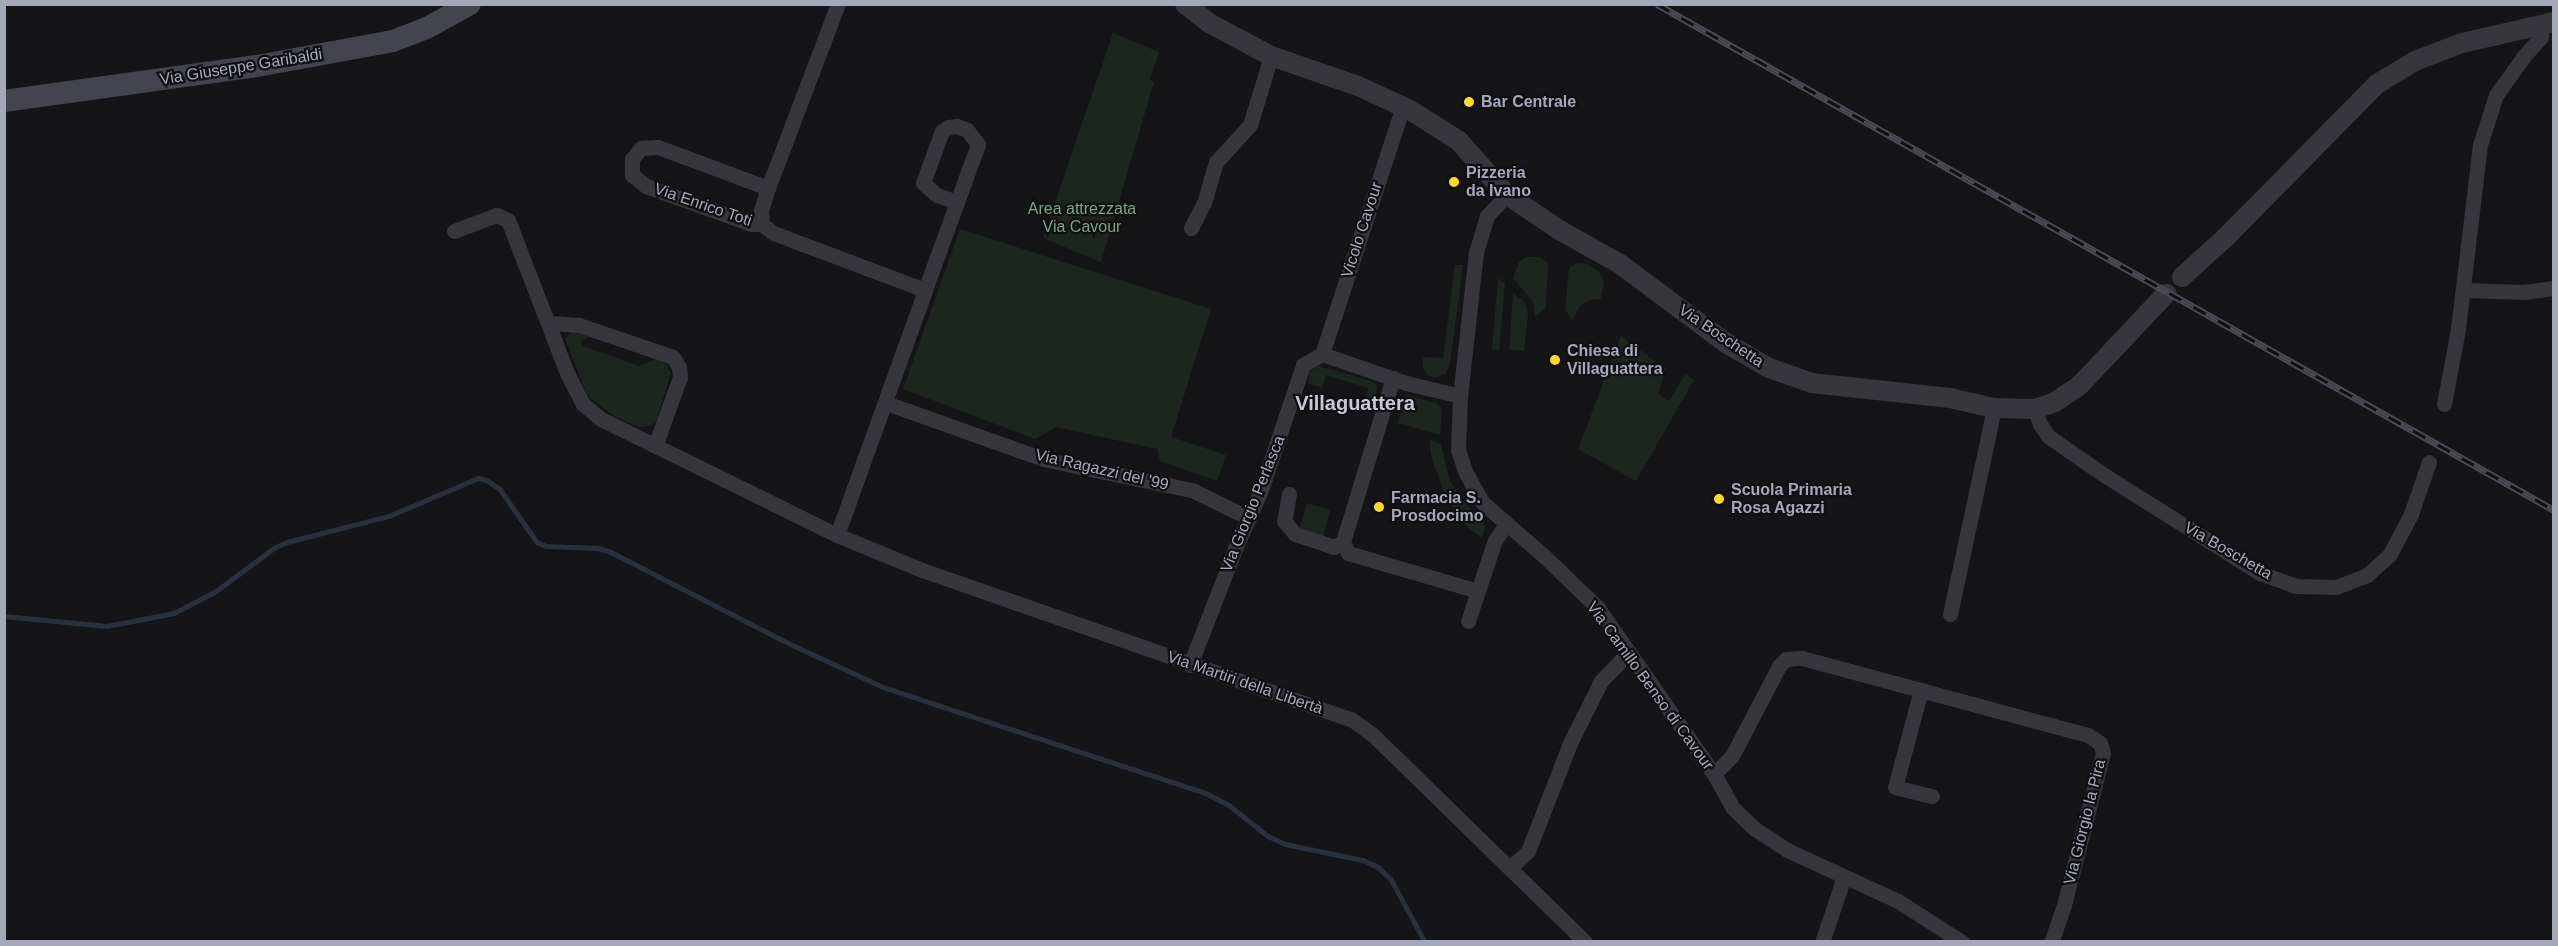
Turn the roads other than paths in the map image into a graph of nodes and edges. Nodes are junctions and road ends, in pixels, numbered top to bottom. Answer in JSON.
{"nodes":[{"id":1,"x":470,"y":4,"type":"edge"},
{"id":2,"x":838,"y":4,"type":"edge"},
{"id":3,"x":1185,"y":4,"type":"edge"},
{"id":4,"x":2547,"y":24,"type":"edge"},
{"id":5,"x":1271,"y":56,"type":"junction"},
{"id":6,"x":4,"y":101,"type":"edge"},
{"id":7,"x":1402,"y":106,"type":"junction"},
{"id":8,"x":768,"y":188,"type":"junction"},
{"id":9,"x":1507,"y":195,"type":"junction"},
{"id":10,"x":957,"y":202,"type":"junction"},
{"id":11,"x":762,"y":224,"type":"junction"},
{"id":12,"x":1191,"y":228,"type":"dead end"},
{"id":13,"x":454,"y":231,"type":"dead end"},
{"id":14,"x":2182,"y":277,"type":"dead end"},
{"id":15,"x":2553,"y":288,"type":"edge"},
{"id":16,"x":925,"y":290,"type":"junction"},
{"id":17,"x":2463,"y":290,"type":"junction"},
{"id":18,"x":2166,"y":294,"type":"dead end"},
{"id":19,"x":549,"y":323,"type":"junction"},
{"id":20,"x":1322,"y":354,"type":"junction"},
{"id":21,"x":1393,"y":378,"type":"junction"},
{"id":22,"x":1460,"y":396,"type":"junction"},
{"id":23,"x":886,"y":403,"type":"junction"},
{"id":24,"x":2444,"y":404,"type":"dead end"},
{"id":25,"x":1994,"y":408,"type":"junction"},
{"id":26,"x":2035,"y":409,"type":"junction"},
{"id":27,"x":655,"y":446,"type":"junction"},
{"id":28,"x":2429,"y":462,"type":"dead end"},
{"id":29,"x":1289,"y":494,"type":"dead end"},
{"id":30,"x":1249,"y":518,"type":"junction"},
{"id":31,"x":1506,"y":524,"type":"junction"},
{"id":32,"x":837,"y":535,"type":"junction"},
{"id":33,"x":1343,"y":542,"type":"junction"},
{"id":34,"x":1478,"y":591,"type":"junction"},
{"id":35,"x":1950,"y":614,"type":"dead end"},
{"id":36,"x":1468,"y":621,"type":"dead end"},
{"id":37,"x":1628,"y":653,"type":"junction"},
{"id":38,"x":1190,"y":665,"type":"junction"},
{"id":39,"x":1921,"y":690,"type":"junction"},
{"id":40,"x":1714,"y":774,"type":"junction"},
{"id":41,"x":1932,"y":796,"type":"dead end"},
{"id":42,"x":1510,"y":868,"type":"junction"},
{"id":43,"x":1844,"y":877,"type":"junction"},
{"id":44,"x":1585,"y":942,"type":"edge"},
{"id":45,"x":1822,"y":942,"type":"edge"},
{"id":46,"x":1962,"y":942,"type":"edge"},
{"id":47,"x":2051,"y":942,"type":"edge"}],
"edges":[{"from":1,"to":6,"type":"main road","name":"Via Giuseppe Garibaldi"},
{"from":2,"to":8,"type":"street","name":"Via Enrico Toti"},
{"from":3,"to":5,"type":"street"},
{"from":4,"to":14,"type":"street"},
{"from":4,"to":17,"type":"street"},
{"from":5,"to":7,"type":"street"},
{"from":5,"to":12,"type":"street"},
{"from":7,"to":9,"type":"street"},
{"from":7,"to":20,"type":"street","name":"Vicolo Cavour"},
{"from":8,"to":11,"type":"street","name":"Via Enrico Toti"},
{"from":8,"to":11,"type":"street","name":"Via Enrico Toti"},
{"from":9,"to":22,"type":"street","name":"Via Camillo Benso di Cavour"},
{"from":9,"to":25,"type":"street","name":"Via Boschetta"},
{"from":10,"to":10,"type":"street"},
{"from":10,"to":16,"type":"street"},
{"from":11,"to":16,"type":"street","name":"Via Enrico Toti"},
{"from":13,"to":19,"type":"street","name":"Via Martiri della Libertà"},
{"from":15,"to":17,"type":"street"},
{"from":16,"to":23,"type":"street"},
{"from":17,"to":24,"type":"street"},
{"from":18,"to":26,"type":"street","name":"Via Boschetta"},
{"from":19,"to":27,"type":"street","name":"Via Martiri della Libertà"},
{"from":19,"to":27,"type":"street"},
{"from":20,"to":21,"type":"street"},
{"from":20,"to":30,"type":"street","name":"Via Giorgio Perlasca"},
{"from":21,"to":22,"type":"street"},
{"from":21,"to":33,"type":"street"},
{"from":22,"to":31,"type":"street","name":"Via Camillo Benso di Cavour"},
{"from":23,"to":30,"type":"street","name":"Via Ragazzi del '99"},
{"from":23,"to":32,"type":"street"},
{"from":25,"to":26,"type":"street","name":"Via Boschetta"},
{"from":25,"to":35,"type":"street"},
{"from":26,"to":28,"type":"street","name":"Via Boschetta"},
{"from":27,"to":32,"type":"street","name":"Via Martiri della Libertà"},
{"from":29,"to":33,"type":"street","name":"Via Giorgio Perlasca"},
{"from":30,"to":38,"type":"street","name":"Via Giorgio Perlasca"},
{"from":31,"to":34,"type":"street"},
{"from":31,"to":37,"type":"street","name":"Via Camillo Benso di Cavour"},
{"from":32,"to":38,"type":"street","name":"Via Martiri della Libertà"},
{"from":33,"to":34,"type":"street"},
{"from":34,"to":36,"type":"street"},
{"from":37,"to":40,"type":"street","name":"Via Camillo Benso di Cavour"},
{"from":37,"to":42,"type":"street"},
{"from":38,"to":42,"type":"street","name":"Via Martiri della Libertà"},
{"from":39,"to":40,"type":"street","name":"Via Giorgio la Pira"},
{"from":39,"to":41,"type":"street"},
{"from":39,"to":47,"type":"street","name":"Via Giorgio la Pira"},
{"from":40,"to":43,"type":"street","name":"Via Camillo Benso di Cavour"},
{"from":42,"to":44,"type":"street","name":"Via Martiri della Libertà"},
{"from":43,"to":45,"type":"street"},
{"from":43,"to":46,"type":"street","name":"Via Camillo Benso di Cavour"}]}
